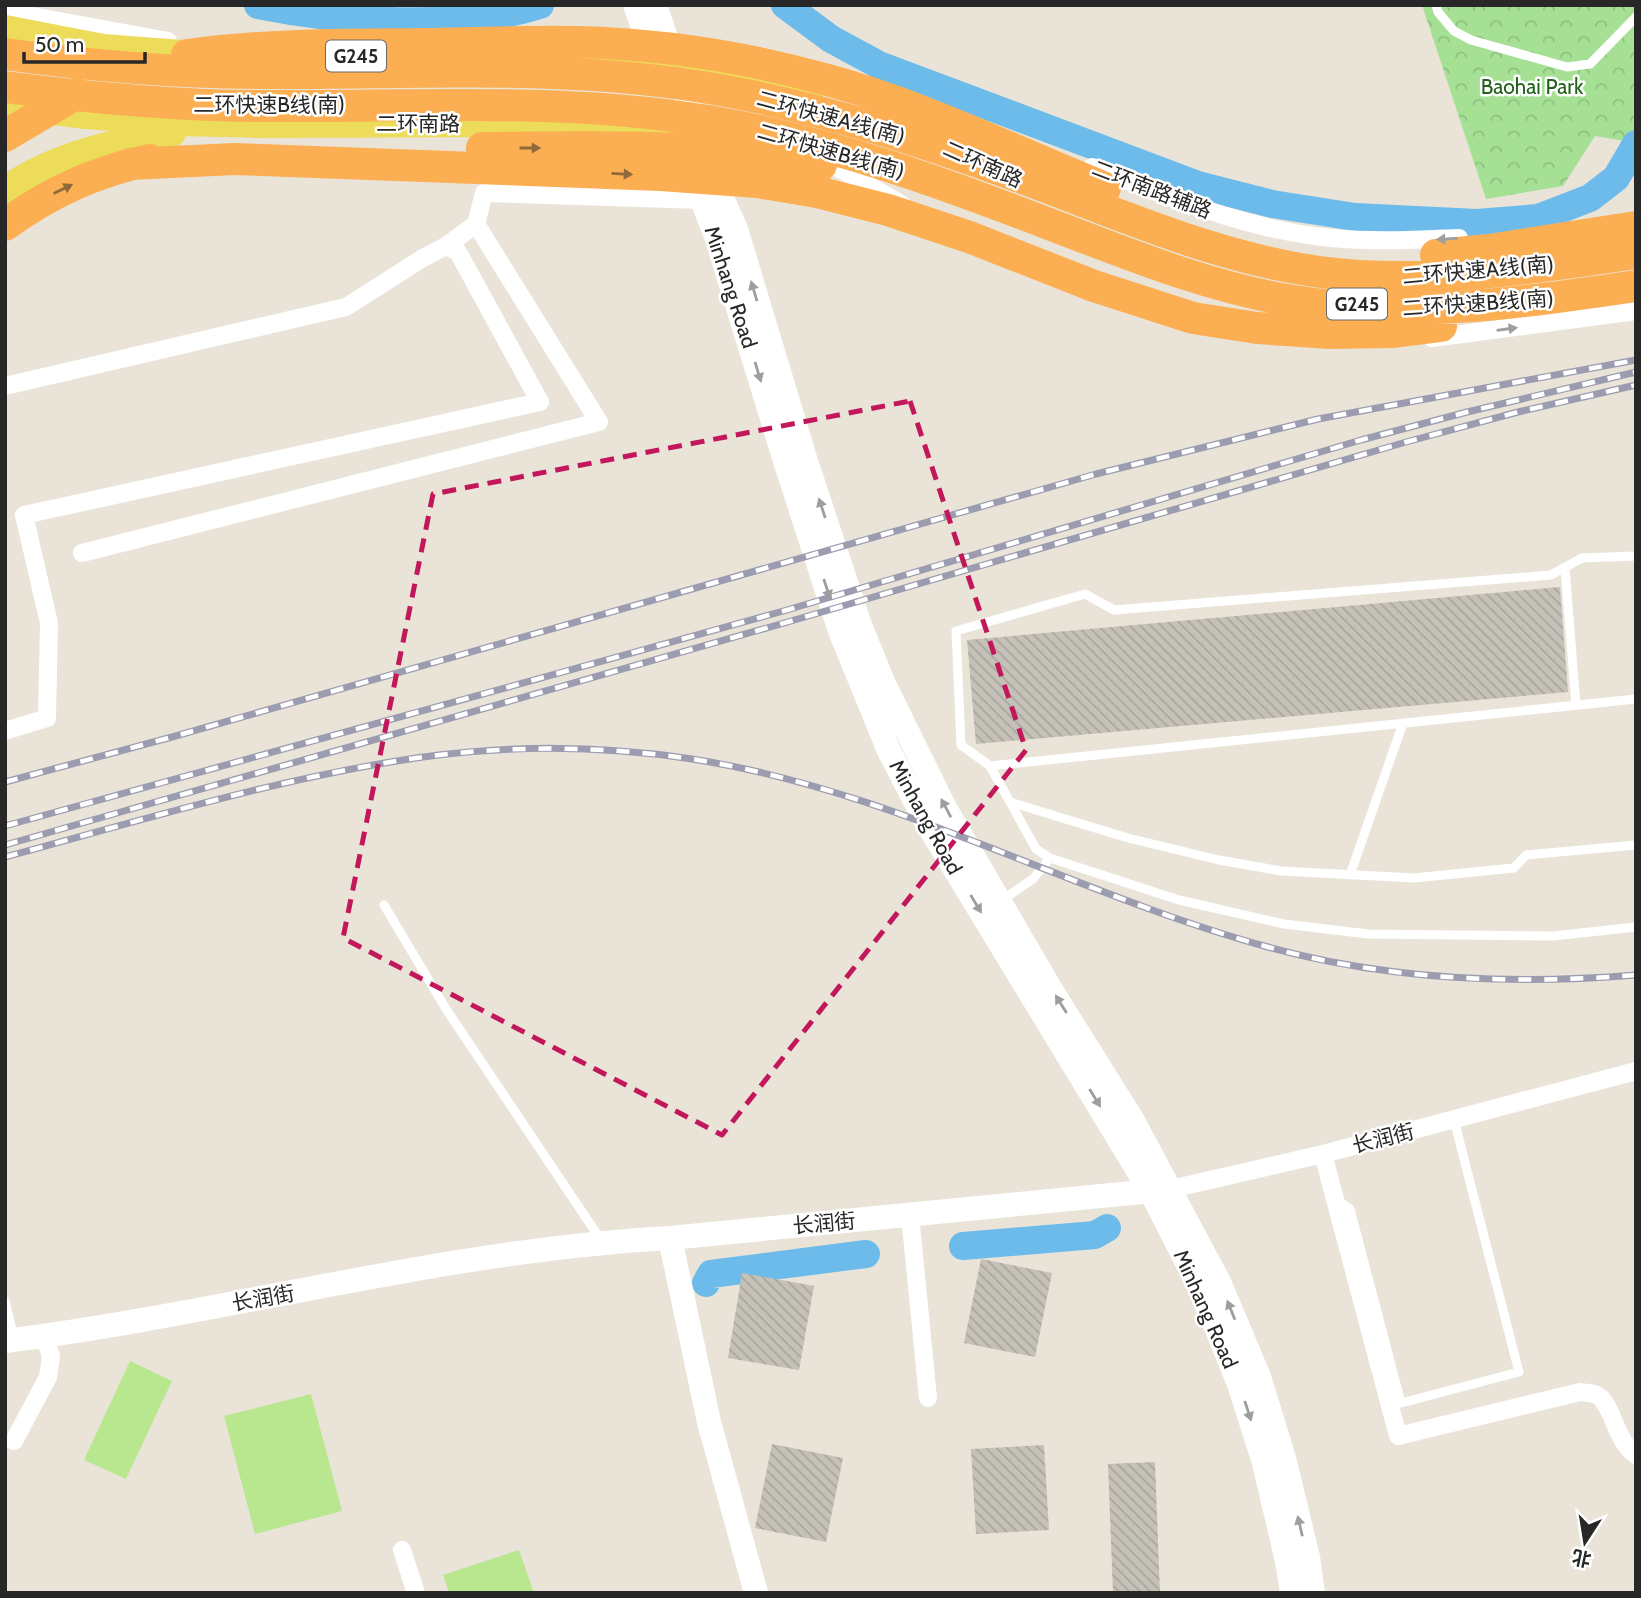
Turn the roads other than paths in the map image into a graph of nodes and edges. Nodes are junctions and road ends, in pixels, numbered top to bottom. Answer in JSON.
{"nodes":[{"id":1,"x":635,"y":5,"type":"edge"},
{"id":2,"x":656,"y":5,"type":"edge"},
{"id":3,"x":1436,"y":5,"type":"edge"},
{"id":4,"x":5,"y":11,"type":"edge"},
{"id":5,"x":1636,"y":17,"type":"edge"},
{"id":6,"x":5,"y":29,"type":"edge"},
{"id":7,"x":5,"y":48,"type":"edge"},
{"id":8,"x":137,"y":52,"type":"junction"},
{"id":9,"x":5,"y":54,"type":"edge"},
{"id":10,"x":349,"y":56,"type":"junction"},
{"id":11,"x":666,"y":66,"type":"junction"},
{"id":12,"x":5,"y":87,"type":"edge"},
{"id":13,"x":5,"y":106,"type":"edge"},
{"id":14,"x":307,"y":124,"type":"junction"},
{"id":15,"x":688,"y":134,"type":"junction"},
{"id":16,"x":5,"y":136,"type":"edge"},
{"id":17,"x":130,"y":164,"type":"junction"},
{"id":18,"x":1089,"y":181,"type":"junction"},
{"id":19,"x":5,"y":190,"type":"edge"},
{"id":20,"x":701,"y":200,"type":"junction"},
{"id":21,"x":1636,"y":215,"type":"edge"},
{"id":22,"x":476,"y":224,"type":"junction"},
{"id":23,"x":5,"y":225,"type":"edge"},
{"id":24,"x":1636,"y":228,"type":"edge"},
{"id":25,"x":446,"y":246,"type":"junction"},
{"id":26,"x":1636,"y":253,"type":"edge"},
{"id":27,"x":1636,"y":258,"type":"edge"},
{"id":28,"x":1288,"y":267,"type":"junction"},
{"id":29,"x":1458,"y":275,"type":"junction"},
{"id":30,"x":1629,"y":284,"type":"edge"},
{"id":31,"x":1251,"y":292,"type":"junction"},
{"id":32,"x":1636,"y":311,"type":"edge"},
{"id":33,"x":5,"y":386,"type":"edge"},
{"id":34,"x":82,"y":553,"type":"dead end"},
{"id":35,"x":1636,"y":556,"type":"edge"},
{"id":36,"x":1565,"y":568,"type":"junction"},
{"id":37,"x":1636,"y":699,"type":"edge"},
{"id":38,"x":1576,"y":705,"type":"junction"},
{"id":39,"x":1404,"y":723,"type":"junction"},
{"id":40,"x":5,"y":732,"type":"edge"},
{"id":41,"x":990,"y":766,"type":"junction"},
{"id":42,"x":1010,"y":802,"type":"junction"},
{"id":43,"x":1636,"y":845,"type":"edge"},
{"id":44,"x":1050,"y":858,"type":"junction"},
{"id":45,"x":1350,"y":876,"type":"junction"},
{"id":46,"x":1000,"y":901,"type":"junction"},
{"id":47,"x":384,"y":905,"type":"dead end"},
{"id":48,"x":1636,"y":928,"type":"edge"},
{"id":49,"x":1636,"y":1070,"type":"edge"},
{"id":50,"x":1454,"y":1120,"type":"junction"},
{"id":51,"x":1323,"y":1154,"type":"junction"},
{"id":52,"x":1161,"y":1191,"type":"junction"},
{"id":53,"x":1334,"y":1197,"type":"junction"},
{"id":54,"x":909,"y":1215,"type":"junction"},
{"id":55,"x":670,"y":1238,"type":"junction"},
{"id":56,"x":602,"y":1241,"type":"junction"},
{"id":57,"x":5,"y":1301,"type":"edge"},
{"id":58,"x":44,"y":1336,"type":"junction"},
{"id":59,"x":10,"y":1341,"type":"edge"},
{"id":60,"x":929,"y":1398,"type":"dead end"},
{"id":61,"x":14,"y":1441,"type":"dead end"},
{"id":62,"x":1636,"y":1455,"type":"edge"},
{"id":63,"x":402,"y":1550,"type":"dead end"},
{"id":64,"x":416,"y":1593,"type":"edge"},
{"id":65,"x":757,"y":1593,"type":"edge"},
{"id":66,"x":1292,"y":1593,"type":"edge"},
{"id":67,"x":1313,"y":1593,"type":"edge"}],
"edges":[{"from":1,"to":11,"type":"main road","name":"Minhang Road"},
{"from":2,"to":11,"type":"main road","name":"Minhang Road"},
{"from":3,"to":5,"type":"lane"},
{"from":4,"to":10,"type":"street"},
{"from":6,"to":8,"type":"main road","name":"二环南路","number":"G245"},
{"from":7,"to":8,"type":"main road"},
{"from":8,"to":10,"type":"main road","name":"二环南路","number":"G245"},
{"from":9,"to":28,"type":"highway","name":"二环快速A线(南)"},
{"from":10,"to":11,"type":"main road","name":"二环南路","number":"G245"},
{"from":11,"to":15,"type":"main road","name":"Minhang Road"},
{"from":21,"to":11,"type":"street","name":"二环南路辅路","one_way":true},
{"from":11,"to":27,"type":"main road","name":"二环南路","number":"G245"},
{"from":12,"to":31,"type":"highway","name":"二环快速B线(南)"},
{"from":13,"to":14,"type":"main road"},
{"from":14,"to":15,"type":"main road","name":"二环南路","number":"G245"},
{"from":14,"to":19,"type":"main road","number":"G245"},
{"from":15,"to":20,"type":"main road","name":"Minhang Road"},
{"from":15,"to":30,"type":"main road","name":"二环南路","number":"G245"},
{"from":15,"to":32,"type":"street","one_way":true},
{"from":46,"to":15,"type":"main road","name":"Minhang Road","one_way":true},
{"from":16,"to":18,"type":"highway"},
{"from":23,"to":17,"type":"highway","one_way":true},
{"from":17,"to":30,"type":"highway","one_way":true},
{"from":17,"to":31,"type":"highway","one_way":true},
{"from":18,"to":24,"type":"highway"},
{"from":18,"to":28,"type":"highway"},
{"from":20,"to":22,"type":"street"},
{"from":20,"to":52,"type":"main road","name":"Minhang Road","one_way":true},
{"from":22,"to":25,"type":"street"},
{"from":22,"to":34,"type":"street"},
{"from":24,"to":29,"type":"highway"},
{"from":25,"to":33,"type":"street"},
{"from":25,"to":40,"type":"street"},
{"from":26,"to":29,"type":"highway","name":"二环快速A线(南)"},
{"from":28,"to":29,"type":"highway","name":"二环快速A线(南)"},
{"from":30,"to":31,"type":"highway","name":"二环快速B线(南)"},
{"from":35,"to":36,"type":"lane"},
{"from":36,"to":38,"type":"lane"},
{"from":36,"to":41,"type":"lane"},
{"from":37,"to":38,"type":"lane"},
{"from":38,"to":39,"type":"lane"},
{"from":39,"to":41,"type":"lane"},
{"from":39,"to":45,"type":"lane"},
{"from":41,"to":42,"type":"lane"},
{"from":42,"to":44,"type":"lane"},
{"from":42,"to":45,"type":"lane"},
{"from":43,"to":45,"type":"lane"},
{"from":44,"to":46,"type":"lane"},
{"from":44,"to":48,"type":"lane"},
{"from":52,"to":46,"type":"main road","name":"Minhang Road","one_way":true},
{"from":47,"to":56,"type":"lane"},
{"from":49,"to":50,"type":"street","name":"长润街"},
{"from":50,"to":51,"type":"street","name":"长润街"},
{"from":50,"to":53,"type":"lane"},
{"from":51,"to":52,"type":"street","name":"长润街"},
{"from":51,"to":53,"type":"street"},
{"from":52,"to":54,"type":"main road","name":"长润街"},
{"from":52,"to":66,"type":"main road","name":"Minhang Road","one_way":true},
{"from":67,"to":52,"type":"main road","name":"Minhang Road","one_way":true},
{"from":53,"to":62,"type":"street"},
{"from":54,"to":55,"type":"main road","name":"长润街"},
{"from":54,"to":60,"type":"street"},
{"from":55,"to":56,"type":"main road","name":"长润街"},
{"from":55,"to":65,"type":"main road"},
{"from":56,"to":58,"type":"main road","name":"长润街"},
{"from":57,"to":59,"type":"lane"},
{"from":58,"to":59,"type":"main road","name":"长润街"},
{"from":58,"to":61,"type":"street"},
{"from":63,"to":64,"type":"street"}]}
